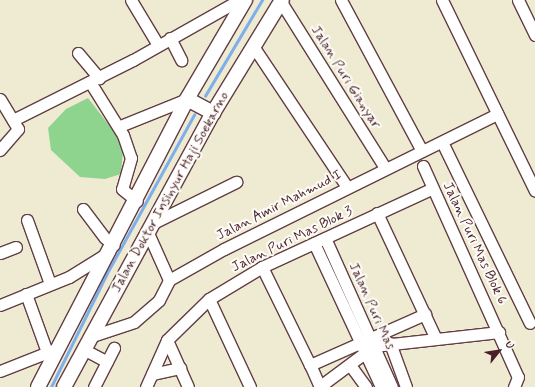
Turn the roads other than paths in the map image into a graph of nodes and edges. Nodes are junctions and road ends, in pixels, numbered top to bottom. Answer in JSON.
{"nodes":[{"id":1,"x":131,"y":0,"type":"edge"},
{"id":2,"x":238,"y":0,"type":"edge"},
{"id":3,"x":245,"y":0,"type":"edge"},
{"id":4,"x":341,"y":0,"type":"edge"},
{"id":5,"x":442,"y":0,"type":"edge"},
{"id":6,"x":518,"y":0,"type":"edge"},
{"id":7,"x":282,"y":1,"type":"edge"},
{"id":8,"x":230,"y":12,"type":"junction"},
{"id":9,"x":535,"y":35,"type":"edge"},
{"id":10,"x":170,"y":38,"type":"junction"},
{"id":11,"x":158,"y":45,"type":"junction"},
{"id":12,"x":253,"y":46,"type":"junction"},
{"id":13,"x":78,"y":53,"type":"dead end"},
{"id":14,"x":181,"y":60,"type":"dead end"},
{"id":15,"x":94,"y":80,"type":"junction"},
{"id":16,"x":0,"y":99,"type":"edge"},
{"id":17,"x":187,"y":99,"type":"junction"},
{"id":18,"x":213,"y":113,"type":"junction"},
{"id":19,"x":497,"y":114,"type":"junction"},
{"id":20,"x":13,"y":120,"type":"junction"},
{"id":21,"x":120,"y":126,"type":"junction"},
{"id":22,"x":442,"y":142,"type":"junction"},
{"id":23,"x":0,"y":150,"type":"edge"},
{"id":24,"x":422,"y":151,"type":"junction"},
{"id":25,"x":423,"y":166,"type":"dead end"},
{"id":26,"x":385,"y":168,"type":"junction"},
{"id":27,"x":236,"y":182,"type":"dead end"},
{"id":28,"x":347,"y":187,"type":"junction"},
{"id":29,"x":433,"y":188,"type":"junction"},
{"id":30,"x":535,"y":191,"type":"edge"},
{"id":31,"x":137,"y":201,"type":"junction"},
{"id":32,"x":84,"y":209,"type":"dead end"},
{"id":33,"x":377,"y":213,"type":"junction"},
{"id":34,"x":27,"y":220,"type":"dead end"},
{"id":35,"x":151,"y":228,"type":"junction"},
{"id":36,"x":325,"y":238,"type":"junction"},
{"id":37,"x":314,"y":243,"type":"junction"},
{"id":38,"x":16,"y":247,"type":"dead end"},
{"id":39,"x":113,"y":248,"type":"junction"},
{"id":40,"x":0,"y":253,"type":"edge"},
{"id":41,"x":262,"y":267,"type":"junction"},
{"id":42,"x":169,"y":280,"type":"junction"},
{"id":43,"x":50,"y":284,"type":"junction"},
{"id":44,"x":26,"y":294,"type":"junction"},
{"id":45,"x":209,"y":299,"type":"junction"},
{"id":46,"x":0,"y":305,"type":"edge"},
{"id":47,"x":424,"y":314,"type":"junction"},
{"id":48,"x":530,"y":323,"type":"dead end"},
{"id":49,"x":499,"y":332,"type":"junction"},
{"id":50,"x":436,"y":339,"type":"junction"},
{"id":51,"x":167,"y":340,"type":"junction"},
{"id":52,"x":372,"y":342,"type":"junction"},
{"id":53,"x":86,"y":343,"type":"junction"},
{"id":54,"x":390,"y":343,"type":"junction"},
{"id":55,"x":362,"y":347,"type":"junction"},
{"id":56,"x":114,"y":348,"type":"dead end"},
{"id":57,"x":53,"y":351,"type":"junction"},
{"id":58,"x":107,"y":362,"type":"junction"},
{"id":59,"x":310,"y":365,"type":"junction"},
{"id":60,"x":350,"y":365,"type":"junction"},
{"id":61,"x":180,"y":368,"type":"junction"},
{"id":62,"x":0,"y":371,"type":"edge"},
{"id":63,"x":152,"y":374,"type":"junction"},
{"id":64,"x":382,"y":380,"type":"edge"},
{"id":65,"x":38,"y":387,"type":"edge"},
{"id":66,"x":64,"y":387,"type":"edge"},
{"id":67,"x":94,"y":387,"type":"edge"},
{"id":68,"x":146,"y":387,"type":"edge"},
{"id":69,"x":188,"y":387,"type":"edge"},
{"id":70,"x":250,"y":387,"type":"edge"},
{"id":71,"x":320,"y":387,"type":"edge"},
{"id":72,"x":366,"y":387,"type":"edge"},
{"id":73,"x":392,"y":387,"type":"edge"},
{"id":74,"x":406,"y":387,"type":"edge"},
{"id":75,"x":514,"y":387,"type":"edge"}],
"edges":[{"from":1,"to":11,"type":"street"},
{"from":2,"to":8,"type":"street"},
{"from":3,"to":8,"type":"main road","name":"Jalan Doktor Insinyur Haji Soekarno"},
{"from":4,"to":24,"type":"street"},
{"from":5,"to":19,"type":"street"},
{"from":6,"to":9,"type":"street"},
{"from":7,"to":12,"type":"main road","name":"Jalan Doktor Insinyur Haji Soekarno"},
{"from":7,"to":26,"type":"street","name":"Jalan Puri Gianyar"},
{"from":8,"to":10,"type":"street"},
{"from":8,"to":17,"type":"main road","name":"Jalan Doktor Insinyur Haji Soekarno"},
{"from":10,"to":11,"type":"street"},
{"from":10,"to":14,"type":"street"},
{"from":11,"to":15,"type":"street"},
{"from":12,"to":18,"type":"main road","name":"Jalan Doktor Insinyur Haji Soekarno"},
{"from":12,"to":28,"type":"street"},
{"from":13,"to":15,"type":"street"},
{"from":15,"to":20,"type":"street"},
{"from":15,"to":21,"type":"street"},
{"from":16,"to":20,"type":"street"},
{"from":17,"to":18,"type":"main road"},
{"from":17,"to":21,"type":"street"},
{"from":17,"to":31,"type":"main road","name":"Jalan Doktor Insinyur Haji Soekarno"},
{"from":18,"to":35,"type":"main road","name":"Jalan Doktor Insinyur Haji Soekarno"},
{"from":19,"to":22,"type":"street","name":"Jalan Amir Mahmud I"},
{"from":19,"to":30,"type":"street"},
{"from":20,"to":23,"type":"street"},
{"from":21,"to":31,"type":"street"},
{"from":22,"to":24,"type":"street","name":"Jalan Amir Mahmud I"},
{"from":22,"to":48,"type":"street"},
{"from":24,"to":26,"type":"street","name":"Jalan Amir Mahmud I"},
{"from":25,"to":29,"type":"street","name":"Jalan Puri Mas Blok 6"},
{"from":26,"to":28,"type":"street","name":"Jalan Amir Mahmud I"},
{"from":27,"to":35,"type":"street"},
{"from":28,"to":42,"type":"street","name":"Jalan Amir Mahmud I"},
{"from":29,"to":33,"type":"street","name":"Jalan Puri Mas Blok 3"},
{"from":29,"to":49,"type":"street","name":"Jalan Puri Mas Blok 6"},
{"from":31,"to":39,"type":"main road","name":"Jalan Doktor Insinyur Haji Soekarno"},
{"from":32,"to":39,"type":"street"},
{"from":33,"to":36,"type":"street","name":"Jalan Puri Mas Blok 3"},
{"from":33,"to":47,"type":"street"},
{"from":34,"to":43,"type":"street"},
{"from":35,"to":42,"type":"street"},
{"from":35,"to":53,"type":"main road","name":"Jalan Doktor Insinyur Haji Soekarno"},
{"from":36,"to":37,"type":"street","name":"Jalan Puri Mas Blok 3"},
{"from":36,"to":52,"type":"street","name":"Jalan Puri Mas"},
{"from":37,"to":41,"type":"street","name":"Jalan Puri Mas Blok 3"},
{"from":37,"to":55,"type":"street","name":"Jalan Puri Mas"},
{"from":38,"to":40,"type":"street"},
{"from":39,"to":43,"type":"street"},
{"from":39,"to":57,"type":"main road","name":"Jalan Doktor Insinyur Haji Soekarno"},
{"from":41,"to":45,"type":"street","name":"Jalan Puri Mas Blok 3"},
{"from":41,"to":59,"type":"street"},
{"from":42,"to":53,"type":"street"},
{"from":43,"to":44,"type":"street"},
{"from":44,"to":46,"type":"street"},
{"from":44,"to":57,"type":"street"},
{"from":45,"to":51,"type":"street","name":"Jalan Puri Mas Blok 3"},
{"from":45,"to":70,"type":"street"},
{"from":47,"to":50,"type":"street"},
{"from":47,"to":52,"type":"street"},
{"from":49,"to":50,"type":"street"},
{"from":49,"to":75,"type":"street","name":"Jalan Puri Mas Blok 6"},
{"from":50,"to":54,"type":"street"},
{"from":51,"to":61,"type":"street"},
{"from":51,"to":63,"type":"street","name":"Jalan Puri Mas Blok 3"},
{"from":52,"to":54,"type":"street"},
{"from":52,"to":55,"type":"street"},
{"from":52,"to":64,"type":"street","name":"Jalan Puri Mas"},
{"from":53,"to":58,"type":"street"},
{"from":53,"to":66,"type":"main road","name":"Jalan Doktor Insinyur Haji Soekarno"},
{"from":54,"to":74,"type":"street"},
{"from":55,"to":59,"type":"street"},
{"from":55,"to":60,"type":"street"},
{"from":55,"to":64,"type":"street","name":"Jalan Puri Mas"},
{"from":56,"to":58,"type":"street"},
{"from":57,"to":62,"type":"street"},
{"from":57,"to":65,"type":"main road","name":"Jalan Doktor Insinyur Haji Soekarno"},
{"from":58,"to":67,"type":"street"},
{"from":59,"to":71,"type":"street"},
{"from":60,"to":71,"type":"street"},
{"from":60,"to":72,"type":"street"},
{"from":61,"to":63,"type":"street"},
{"from":61,"to":69,"type":"street"},
{"from":63,"to":68,"type":"street","name":"Jalan Puri Mas Blok 3"},
{"from":64,"to":73,"type":"street","name":"Jalan Puri Mas"}]}
